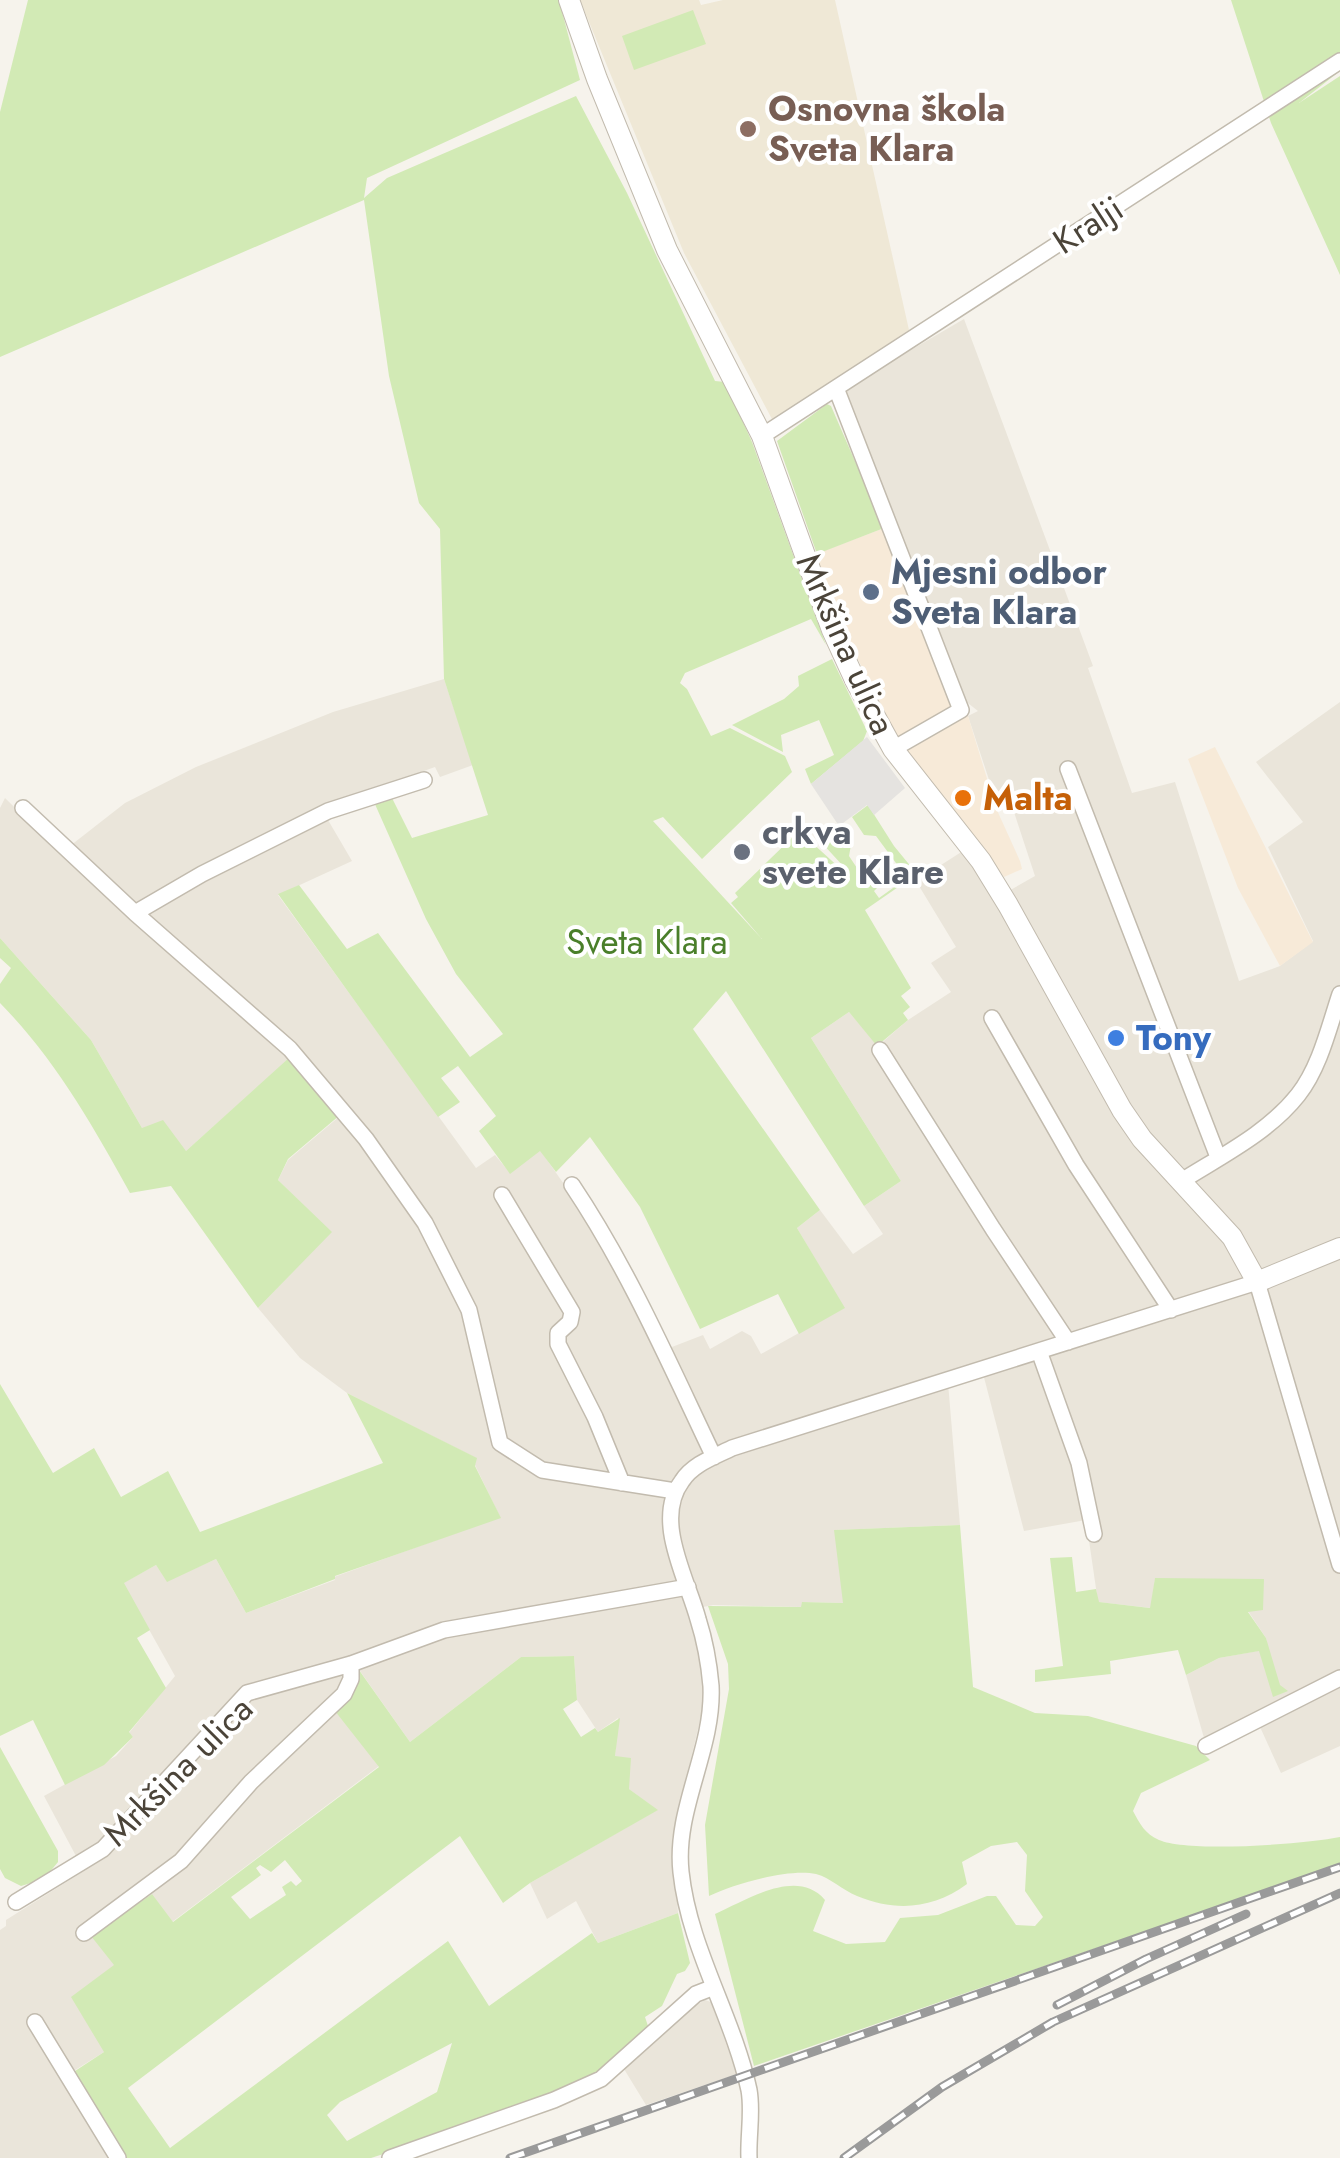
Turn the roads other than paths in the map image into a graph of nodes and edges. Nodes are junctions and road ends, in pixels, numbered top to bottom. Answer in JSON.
{"nodes":[{"id":1,"x":569,"y":0,"type":"edge"},
{"id":2,"x":1340,"y":61,"type":"edge"},
{"id":3,"x":836,"y":388,"type":"junction"},
{"id":4,"x":762,"y":436,"type":"junction"},
{"id":5,"x":893,"y":748,"type":"junction"},
{"id":6,"x":1068,"y":769,"type":"dead end"},
{"id":7,"x":424,"y":780,"type":"dead end"},
{"id":8,"x":23,"y":808,"type":"dead end"},
{"id":9,"x":135,"y":913,"type":"junction"},
{"id":10,"x":1340,"y":994,"type":"edge"},
{"id":11,"x":992,"y":1018,"type":"dead end"},
{"id":12,"x":880,"y":1050,"type":"dead end"},
{"id":13,"x":1218,"y":1157,"type":"junction"},
{"id":14,"x":1180,"y":1182,"type":"junction"},
{"id":15,"x":572,"y":1185,"type":"dead end"},
{"id":16,"x":502,"y":1195,"type":"dead end"},
{"id":17,"x":1340,"y":1248,"type":"edge"},
{"id":18,"x":1256,"y":1282,"type":"junction"},
{"id":19,"x":1171,"y":1310,"type":"junction"},
{"id":20,"x":1068,"y":1342,"type":"junction"},
{"id":21,"x":1039,"y":1351,"type":"junction"},
{"id":22,"x":714,"y":1457,"type":"junction"},
{"id":23,"x":622,"y":1483,"type":"junction"},
{"id":24,"x":675,"y":1491,"type":"junction"},
{"id":25,"x":1094,"y":1534,"type":"dead end"},
{"id":26,"x":1340,"y":1565,"type":"edge"},
{"id":27,"x":688,"y":1587,"type":"junction"},
{"id":28,"x":351,"y":1664,"type":"junction"},
{"id":29,"x":1340,"y":1678,"type":"edge"},
{"id":30,"x":1206,"y":1746,"type":"dead end"},
{"id":31,"x":16,"y":1902,"type":"dead end"},
{"id":32,"x":84,"y":1932,"type":"dead end"},
{"id":33,"x":714,"y":1986,"type":"junction"},
{"id":34,"x":35,"y":2022,"type":"dead end"},
{"id":35,"x":118,"y":2158,"type":"edge"},
{"id":36,"x":390,"y":2158,"type":"edge"},
{"id":37,"x":749,"y":2158,"type":"edge"}],
"edges":[{"from":1,"to":4,"type":"street","name":"Mrkšina ulica"},
{"from":2,"to":3,"type":"street","name":"Kralji"},
{"from":3,"to":4,"type":"street","name":"Kralji"},
{"from":3,"to":5,"type":"street"},
{"from":4,"to":5,"type":"street","name":"Mrkšina ulica"},
{"from":5,"to":14,"type":"street","name":"Mrkšina ulica"},
{"from":6,"to":13,"type":"street"},
{"from":7,"to":9,"type":"street"},
{"from":8,"to":9,"type":"street"},
{"from":9,"to":23,"type":"street"},
{"from":10,"to":13,"type":"street"},
{"from":11,"to":19,"type":"street"},
{"from":12,"to":20,"type":"street"},
{"from":13,"to":14,"type":"street"},
{"from":14,"to":18,"type":"street","name":"Mrkšina ulica"},
{"from":15,"to":22,"type":"street"},
{"from":16,"to":23,"type":"street"},
{"from":17,"to":18,"type":"street"},
{"from":18,"to":19,"type":"street"},
{"from":18,"to":26,"type":"street","name":"Mrkšina ulica"},
{"from":19,"to":20,"type":"street"},
{"from":20,"to":21,"type":"street"},
{"from":21,"to":22,"type":"street"},
{"from":21,"to":25,"type":"street"},
{"from":22,"to":24,"type":"street"},
{"from":23,"to":24,"type":"street"},
{"from":24,"to":27,"type":"street"},
{"from":27,"to":28,"type":"street","name":"Mrkšina ulica"},
{"from":27,"to":33,"type":"street"},
{"from":28,"to":31,"type":"street","name":"Mrkšina ulica"},
{"from":28,"to":32,"type":"street","name":"Mrkšina ulica"},
{"from":29,"to":30,"type":"street"},
{"from":33,"to":36,"type":"street"},
{"from":33,"to":37,"type":"street"},
{"from":34,"to":35,"type":"street"}]}
